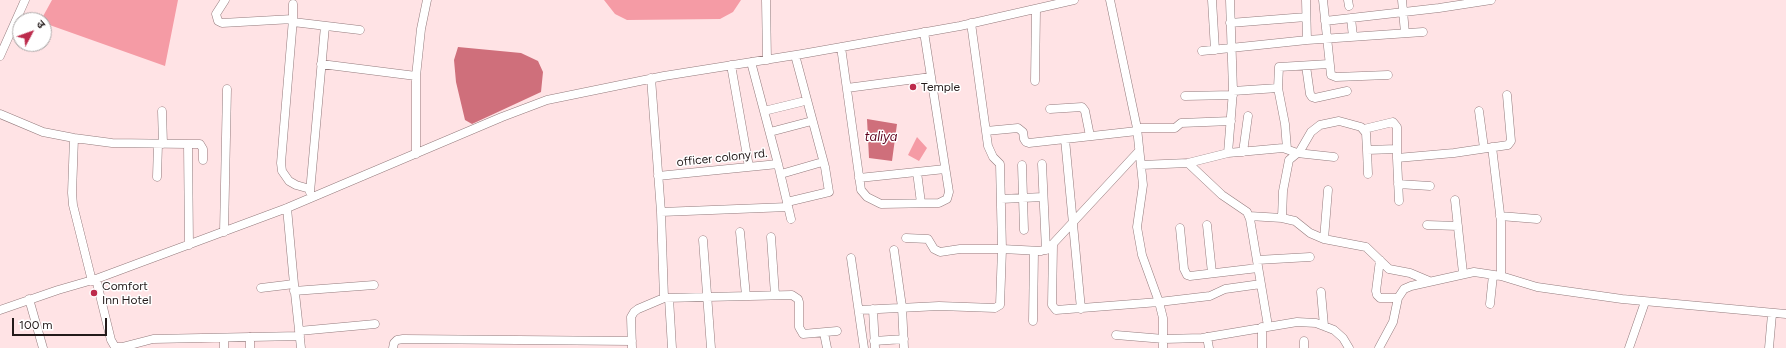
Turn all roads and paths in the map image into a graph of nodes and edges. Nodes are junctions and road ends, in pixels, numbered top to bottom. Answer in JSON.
{"nodes":[{"id":1,"x":25,"y":0,"type":"edge"},
{"id":2,"x":225,"y":0,"type":"edge"},
{"id":3,"x":427,"y":0,"type":"edge"},
{"id":4,"x":766,"y":0,"type":"edge"},
{"id":5,"x":1074,"y":0,"type":"edge"},
{"id":6,"x":1110,"y":0,"type":"edge"},
{"id":7,"x":1212,"y":0,"type":"edge"},
{"id":8,"x":1230,"y":0,"type":"edge"},
{"id":9,"x":1306,"y":0,"type":"edge"},
{"id":10,"x":1323,"y":0,"type":"edge"},
{"id":11,"x":1402,"y":0,"type":"edge"},
{"id":12,"x":1491,"y":0,"type":"edge"},
{"id":13,"x":1052,"y":3,"type":"edge"},
{"id":14,"x":293,"y":4,"type":"dead end"},
{"id":15,"x":1438,"y":4,"type":"edge"},
{"id":16,"x":1036,"y":10,"type":"junction"},
{"id":17,"x":1403,"y":12,"type":"junction"},
{"id":18,"x":1306,"y":17,"type":"junction"},
{"id":19,"x":1351,"y":18,"type":"junction"},
{"id":20,"x":1324,"y":20,"type":"junction"},
{"id":21,"x":293,"y":21,"type":"junction"},
{"id":22,"x":971,"y":23,"type":"junction"},
{"id":23,"x":1230,"y":23,"type":"junction"},
{"id":24,"x":325,"y":26,"type":"junction"},
{"id":25,"x":360,"y":30,"type":"dead end"},
{"id":26,"x":924,"y":32,"type":"junction"},
{"id":27,"x":1423,"y":32,"type":"dead end"},
{"id":28,"x":1405,"y":33,"type":"junction"},
{"id":29,"x":1353,"y":37,"type":"junction"},
{"id":30,"x":1326,"y":38,"type":"junction"},
{"id":31,"x":1307,"y":40,"type":"junction"},
{"id":32,"x":842,"y":47,"type":"junction"},
{"id":33,"x":1232,"y":48,"type":"junction"},
{"id":34,"x":1215,"y":50,"type":"junction"},
{"id":35,"x":1202,"y":51,"type":"dead end"},
{"id":36,"x":795,"y":55,"type":"junction"},
{"id":37,"x":0,"y":56,"type":"edge"},
{"id":38,"x":767,"y":60,"type":"junction"},
{"id":39,"x":751,"y":62,"type":"junction"},
{"id":40,"x":321,"y":64,"type":"junction"},
{"id":41,"x":1329,"y":64,"type":"junction"},
{"id":42,"x":731,"y":65,"type":"junction"},
{"id":43,"x":1306,"y":66,"type":"junction"},
{"id":44,"x":1388,"y":74,"type":"dead end"},
{"id":45,"x":416,"y":76,"type":"junction"},
{"id":46,"x":931,"y":77,"type":"junction"},
{"id":47,"x":651,"y":78,"type":"junction"},
{"id":48,"x":1035,"y":81,"type":"dead end"},
{"id":49,"x":847,"y":88,"type":"junction"},
{"id":50,"x":1278,"y":88,"type":"junction"},
{"id":51,"x":227,"y":89,"type":"dead end"},
{"id":52,"x":1347,"y":91,"type":"dead end"},
{"id":53,"x":1233,"y":93,"type":"junction"},
{"id":54,"x":1507,"y":95,"type":"dead end"},
{"id":55,"x":1185,"y":96,"type":"dead end"},
{"id":56,"x":801,"y":102,"type":"dead end"},
{"id":57,"x":1050,"y":109,"type":"dead end"},
{"id":58,"x":162,"y":111,"type":"dead end"},
{"id":59,"x":764,"y":111,"type":"junction"},
{"id":60,"x":1479,"y":111,"type":"dead end"},
{"id":61,"x":0,"y":114,"type":"edge"},
{"id":62,"x":1248,"y":116,"type":"dead end"},
{"id":63,"x":1231,"y":121,"type":"junction"},
{"id":64,"x":808,"y":122,"type":"dead end"},
{"id":65,"x":1364,"y":129,"type":"junction"},
{"id":66,"x":1137,"y":130,"type":"junction"},
{"id":67,"x":986,"y":131,"type":"junction"},
{"id":68,"x":770,"y":132,"type":"junction"},
{"id":69,"x":1090,"y":136,"type":"junction"},
{"id":70,"x":74,"y":138,"type":"junction"},
{"id":71,"x":1065,"y":139,"type":"junction"},
{"id":72,"x":161,"y":144,"type":"junction"},
{"id":73,"x":188,"y":144,"type":"junction"},
{"id":74,"x":1488,"y":148,"type":"junction"},
{"id":75,"x":1287,"y":149,"type":"junction"},
{"id":76,"x":1367,"y":150,"type":"junction"},
{"id":77,"x":1139,"y":151,"type":"junction"},
{"id":78,"x":1243,"y":152,"type":"junction"},
{"id":79,"x":1228,"y":153,"type":"junction"},
{"id":80,"x":1297,"y":153,"type":"junction"},
{"id":81,"x":1397,"y":153,"type":"junction"},
{"id":82,"x":416,"y":154,"type":"junction"},
{"id":83,"x":1334,"y":157,"type":"dead end"},
{"id":84,"x":203,"y":160,"type":"dead end"},
{"id":85,"x":819,"y":163,"type":"dead end"},
{"id":86,"x":1188,"y":163,"type":"junction"},
{"id":87,"x":778,"y":164,"type":"junction"},
{"id":88,"x":1042,"y":164,"type":"dead end"},
{"id":89,"x":1022,"y":165,"type":"dead end"},
{"id":90,"x":1141,"y":165,"type":"junction"},
{"id":91,"x":749,"y":167,"type":"junction"},
{"id":92,"x":945,"y":169,"type":"junction"},
{"id":93,"x":917,"y":172,"type":"junction"},
{"id":94,"x":781,"y":174,"type":"junction"},
{"id":95,"x":1368,"y":174,"type":"dead end"},
{"id":96,"x":658,"y":176,"type":"junction"},
{"id":97,"x":157,"y":177,"type":"dead end"},
{"id":98,"x":859,"y":178,"type":"junction"},
{"id":99,"x":1398,"y":184,"type":"junction"},
{"id":100,"x":1430,"y":186,"type":"dead end"},
{"id":101,"x":310,"y":189,"type":"junction"},
{"id":102,"x":1328,"y":190,"type":"dead end"},
{"id":103,"x":1043,"y":197,"type":"junction"},
{"id":104,"x":1001,"y":198,"type":"junction"},
{"id":105,"x":1023,"y":198,"type":"junction"},
{"id":106,"x":309,"y":199,"type":"junction"},
{"id":107,"x":1455,"y":200,"type":"dead end"},
{"id":108,"x":1399,"y":201,"type":"dead end"},
{"id":109,"x":921,"y":203,"type":"junction"},
{"id":110,"x":787,"y":204,"type":"junction"},
{"id":111,"x":287,"y":208,"type":"junction"},
{"id":112,"x":661,"y":212,"type":"junction"},
{"id":113,"x":1249,"y":216,"type":"junction"},
{"id":114,"x":1500,"y":216,"type":"junction"},
{"id":115,"x":1282,"y":218,"type":"junction"},
{"id":116,"x":791,"y":219,"type":"dead end"},
{"id":117,"x":1537,"y":219,"type":"dead end"},
{"id":118,"x":1073,"y":223,"type":"junction"},
{"id":119,"x":1207,"y":224,"type":"dead end"},
{"id":120,"x":1427,"y":225,"type":"dead end"},
{"id":121,"x":1458,"y":226,"type":"junction"},
{"id":122,"x":1180,"y":228,"type":"dead end"},
{"id":123,"x":1024,"y":230,"type":"dead end"},
{"id":124,"x":224,"y":232,"type":"junction"},
{"id":125,"x":740,"y":232,"type":"dead end"},
{"id":126,"x":771,"y":237,"type":"dead end"},
{"id":127,"x":906,"y":238,"type":"dead end"},
{"id":128,"x":1324,"y":239,"type":"junction"},
{"id":129,"x":703,"y":240,"type":"dead end"},
{"id":130,"x":189,"y":245,"type":"junction"},
{"id":131,"x":1049,"y":247,"type":"junction"},
{"id":132,"x":1002,"y":249,"type":"junction"},
{"id":133,"x":894,"y":250,"type":"dead end"},
{"id":134,"x":1034,"y":251,"type":"junction"},
{"id":135,"x":1310,"y":257,"type":"dead end"},
{"id":136,"x":851,"y":258,"type":"dead end"},
{"id":137,"x":1380,"y":260,"type":"junction"},
{"id":138,"x":1257,"y":264,"type":"junction"},
{"id":139,"x":1212,"y":273,"type":"junction"},
{"id":140,"x":1462,"y":273,"type":"junction"},
{"id":141,"x":1497,"y":275,"type":"junction"},
{"id":142,"x":94,"y":280,"type":"junction"},
{"id":143,"x":1429,"y":281,"type":"junction"},
{"id":144,"x":1261,"y":284,"type":"junction"},
{"id":145,"x":374,"y":285,"type":"dead end"},
{"id":146,"x":261,"y":288,"type":"dead end"},
{"id":147,"x":294,"y":288,"type":"junction"},
{"id":148,"x":1321,"y":292,"type":"dead end"},
{"id":149,"x":775,"y":295,"type":"junction"},
{"id":150,"x":746,"y":296,"type":"junction"},
{"id":151,"x":708,"y":297,"type":"junction"},
{"id":152,"x":667,"y":298,"type":"junction"},
{"id":153,"x":1398,"y":298,"type":"junction"},
{"id":154,"x":29,"y":299,"type":"junction"},
{"id":155,"x":1159,"y":302,"type":"junction"},
{"id":156,"x":1645,"y":302,"type":"junction"},
{"id":157,"x":1490,"y":304,"type":"dead end"},
{"id":158,"x":902,"y":307,"type":"junction"},
{"id":159,"x":873,"y":309,"type":"junction"},
{"id":160,"x":1080,"y":309,"type":"junction"},
{"id":161,"x":0,"y":310,"type":"edge"},
{"id":162,"x":858,"y":310,"type":"junction"},
{"id":163,"x":1772,"y":314,"type":"junction"},
{"id":164,"x":1786,"y":314,"type":"edge"},
{"id":165,"x":1033,"y":322,"type":"dead end"},
{"id":166,"x":375,"y":324,"type":"dead end"},
{"id":167,"x":1324,"y":326,"type":"junction"},
{"id":168,"x":1265,"y":327,"type":"junction"},
{"id":169,"x":837,"y":331,"type":"dead end"},
{"id":170,"x":824,"y":332,"type":"junction"},
{"id":171,"x":299,"y":334,"type":"junction"},
{"id":172,"x":1116,"y":335,"type":"dead end"},
{"id":173,"x":250,"y":337,"type":"junction"},
{"id":174,"x":1207,"y":337,"type":"junction"},
{"id":175,"x":224,"y":338,"type":"junction"},
{"id":176,"x":153,"y":339,"type":"junction"},
{"id":177,"x":439,"y":339,"type":"junction"},
{"id":178,"x":904,"y":339,"type":"junction"},
{"id":179,"x":1164,"y":339,"type":"junction"},
{"id":180,"x":874,"y":344,"type":"edge"},
{"id":181,"x":632,"y":345,"type":"edge"},
{"id":182,"x":113,"y":347,"type":"edge"},
{"id":183,"x":42,"y":348,"type":"edge"},
{"id":184,"x":153,"y":348,"type":"edge"},
{"id":185,"x":224,"y":348,"type":"edge"},
{"id":186,"x":250,"y":348,"type":"edge"},
{"id":187,"x":302,"y":348,"type":"edge"},
{"id":188,"x":393,"y":348,"type":"edge"},
{"id":189,"x":439,"y":348,"type":"edge"},
{"id":190,"x":672,"y":348,"type":"edge"},
{"id":191,"x":711,"y":348,"type":"edge"},
{"id":192,"x":827,"y":348,"type":"edge"},
{"id":193,"x":864,"y":348,"type":"edge"},
{"id":194,"x":904,"y":348,"type":"edge"},
{"id":195,"x":1163,"y":348,"type":"edge"},
{"id":196,"x":1209,"y":348,"type":"edge"},
{"id":197,"x":1262,"y":348,"type":"edge"},
{"id":198,"x":1349,"y":348,"type":"edge"},
{"id":199,"x":1379,"y":348,"type":"edge"},
{"id":200,"x":1630,"y":348,"type":"edge"},
{"id":201,"x":1769,"y":348,"type":"edge"}],
"edges":[{"from":1,"to":37,"type":"street"},
{"from":2,"to":21,"type":"street"},
{"from":3,"to":45,"type":"street"},
{"from":4,"to":38,"type":"street"},
{"from":5,"to":13,"type":"street"},
{"from":6,"to":66,"type":"street"},
{"from":7,"to":34,"type":"street"},
{"from":8,"to":23,"type":"street"},
{"from":9,"to":18,"type":"street"},
{"from":10,"to":20,"type":"street"},
{"from":11,"to":17,"type":"street"},
{"from":12,"to":15,"type":"street"},
{"from":13,"to":16,"type":"street"},
{"from":14,"to":21,"type":"street"},
{"from":15,"to":17,"type":"street"},
{"from":16,"to":22,"type":"street"},
{"from":16,"to":48,"type":"street"},
{"from":17,"to":19,"type":"street"},
{"from":17,"to":28,"type":"street"},
{"from":18,"to":23,"type":"street"},
{"from":18,"to":31,"type":"street"},
{"from":19,"to":20,"type":"street"},
{"from":19,"to":29,"type":"street"},
{"from":20,"to":30,"type":"street"},
{"from":21,"to":24,"type":"street"},
{"from":21,"to":101,"type":"street"},
{"from":22,"to":26,"type":"street"},
{"from":22,"to":67,"type":"street"},
{"from":23,"to":33,"type":"street"},
{"from":24,"to":25,"type":"street"},
{"from":24,"to":40,"type":"street"},
{"from":26,"to":32,"type":"street"},
{"from":26,"to":46,"type":"street"},
{"from":27,"to":28,"type":"street"},
{"from":28,"to":29,"type":"street"},
{"from":29,"to":30,"type":"street"},
{"from":30,"to":31,"type":"street"},
{"from":30,"to":41,"type":"street"},
{"from":31,"to":33,"type":"street"},
{"from":32,"to":36,"type":"street"},
{"from":32,"to":49,"type":"street"},
{"from":33,"to":34,"type":"street"},
{"from":33,"to":53,"type":"street"},
{"from":34,"to":35,"type":"street"},
{"from":36,"to":38,"type":"street"},
{"from":36,"to":110,"type":"street"},
{"from":38,"to":39,"type":"street"},
{"from":39,"to":42,"type":"street"},
{"from":39,"to":59,"type":"street","name":"officer colony rd."},
{"from":40,"to":45,"type":"street"},
{"from":40,"to":101,"type":"street"},
{"from":41,"to":43,"type":"street"},
{"from":41,"to":44,"type":"street"},
{"from":42,"to":47,"type":"street"},
{"from":42,"to":91,"type":"street"},
{"from":43,"to":50,"type":"street"},
{"from":43,"to":52,"type":"street"},
{"from":45,"to":82,"type":"street"},
{"from":46,"to":49,"type":"street"},
{"from":46,"to":92,"type":"street"},
{"from":47,"to":82,"type":"street"},
{"from":47,"to":96,"type":"street"},
{"from":49,"to":98,"type":"street"},
{"from":50,"to":53,"type":"street"},
{"from":50,"to":75,"type":"street"},
{"from":51,"to":124,"type":"street"},
{"from":53,"to":55,"type":"street"},
{"from":53,"to":63,"type":"street"},
{"from":54,"to":74,"type":"street"},
{"from":56,"to":59,"type":"street"},
{"from":57,"to":69,"type":"street"},
{"from":58,"to":72,"type":"street"},
{"from":59,"to":68,"type":"street","name":"officer colony rd."},
{"from":60,"to":74,"type":"street"},
{"from":61,"to":70,"type":"street"},
{"from":62,"to":78,"type":"street"},
{"from":63,"to":66,"type":"street"},
{"from":63,"to":79,"type":"street"},
{"from":64,"to":68,"type":"street"},
{"from":65,"to":76,"type":"street"},
{"from":65,"to":80,"type":"street"},
{"from":65,"to":81,"type":"street"},
{"from":66,"to":69,"type":"street"},
{"from":66,"to":77,"type":"street"},
{"from":67,"to":71,"type":"street"},
{"from":67,"to":104,"type":"street"},
{"from":68,"to":87,"type":"street","name":"officer colony rd."},
{"from":69,"to":71,"type":"street"},
{"from":70,"to":72,"type":"street"},
{"from":70,"to":142,"type":"street"},
{"from":71,"to":118,"type":"street"},
{"from":72,"to":73,"type":"street"},
{"from":72,"to":97,"type":"street"},
{"from":73,"to":84,"type":"street"},
{"from":73,"to":130,"type":"street"},
{"from":74,"to":81,"type":"street"},
{"from":74,"to":114,"type":"street"},
{"from":75,"to":78,"type":"street"},
{"from":75,"to":80,"type":"street"},
{"from":76,"to":81,"type":"street"},
{"from":76,"to":95,"type":"street"},
{"from":77,"to":90,"type":"street"},
{"from":77,"to":118,"type":"street"},
{"from":78,"to":79,"type":"street"},
{"from":79,"to":86,"type":"street"},
{"from":80,"to":83,"type":"street"},
{"from":80,"to":115,"type":"street"},
{"from":81,"to":99,"type":"street"},
{"from":82,"to":106,"type":"street"},
{"from":85,"to":94,"type":"street"},
{"from":86,"to":90,"type":"street"},
{"from":86,"to":113,"type":"street"},
{"from":87,"to":91,"type":"street","name":"officer colony rd."},
{"from":87,"to":94,"type":"street"},
{"from":88,"to":103,"type":"street"},
{"from":89,"to":105,"type":"street"},
{"from":90,"to":155,"type":"street"},
{"from":91,"to":96,"type":"street","name":"officer colony rd."},
{"from":92,"to":93,"type":"street"},
{"from":92,"to":109,"type":"street"},
{"from":93,"to":98,"type":"street"},
{"from":93,"to":109,"type":"street"},
{"from":94,"to":110,"type":"street"},
{"from":96,"to":112,"type":"street"},
{"from":98,"to":109,"type":"street"},
{"from":99,"to":100,"type":"street"},
{"from":99,"to":108,"type":"street"},
{"from":101,"to":106,"type":"street"},
{"from":102,"to":128,"type":"street"},
{"from":103,"to":105,"type":"street"},
{"from":103,"to":131,"type":"street"},
{"from":104,"to":105,"type":"street"},
{"from":104,"to":132,"type":"street"},
{"from":105,"to":123,"type":"street"},
{"from":106,"to":111,"type":"street"},
{"from":107,"to":121,"type":"street"},
{"from":110,"to":112,"type":"street"},
{"from":110,"to":116,"type":"street"},
{"from":111,"to":124,"type":"street"},
{"from":111,"to":147,"type":"street"},
{"from":112,"to":152,"type":"street"},
{"from":113,"to":115,"type":"street"},
{"from":113,"to":138,"type":"street"},
{"from":114,"to":117,"type":"street"},
{"from":114,"to":141,"type":"street"},
{"from":115,"to":128,"type":"street"},
{"from":118,"to":131,"type":"street"},
{"from":118,"to":160,"type":"street"},
{"from":119,"to":139,"type":"street"},
{"from":120,"to":121,"type":"street"},
{"from":121,"to":140,"type":"street"},
{"from":122,"to":139,"type":"street"},
{"from":124,"to":130,"type":"street"},
{"from":125,"to":150,"type":"street"},
{"from":126,"to":149,"type":"street"},
{"from":127,"to":132,"type":"street"},
{"from":128,"to":137,"type":"street"},
{"from":129,"to":151,"type":"street"},
{"from":130,"to":142,"type":"street"},
{"from":131,"to":134,"type":"street"},
{"from":131,"to":160,"type":"street"},
{"from":132,"to":134,"type":"street"},
{"from":132,"to":158,"type":"street"},
{"from":133,"to":158,"type":"street"},
{"from":134,"to":165,"type":"street"},
{"from":135,"to":138,"type":"street"},
{"from":136,"to":162,"type":"street"},
{"from":137,"to":143,"type":"street"},
{"from":137,"to":153,"type":"street"},
{"from":138,"to":139,"type":"street"},
{"from":138,"to":144,"type":"street"},
{"from":140,"to":141,"type":"street"},
{"from":140,"to":143,"type":"street"},
{"from":141,"to":156,"type":"street"},
{"from":141,"to":157,"type":"street"},
{"from":142,"to":154,"type":"street"},
{"from":142,"to":182,"type":"street"},
{"from":143,"to":153,"type":"street"},
{"from":144,"to":155,"type":"street"},
{"from":144,"to":168,"type":"street"},
{"from":145,"to":147,"type":"street"},
{"from":146,"to":147,"type":"street"},
{"from":147,"to":171,"type":"street"},
{"from":148,"to":167,"type":"street"},
{"from":149,"to":150,"type":"street"},
{"from":149,"to":170,"type":"street"},
{"from":150,"to":151,"type":"street"},
{"from":151,"to":152,"type":"street"},
{"from":151,"to":191,"type":"street"},
{"from":152,"to":181,"type":"street"},
{"from":152,"to":190,"type":"street"},
{"from":153,"to":199,"type":"street"},
{"from":154,"to":161,"type":"street"},
{"from":154,"to":183,"type":"street"},
{"from":155,"to":160,"type":"street"},
{"from":155,"to":179,"type":"street"},
{"from":156,"to":163,"type":"street"},
{"from":156,"to":200,"type":"street"},
{"from":158,"to":159,"type":"street"},
{"from":158,"to":178,"type":"street"},
{"from":159,"to":162,"type":"street"},
{"from":159,"to":180,"type":"street"},
{"from":162,"to":193,"type":"street"},
{"from":163,"to":164,"type":"street"},
{"from":163,"to":201,"type":"street"},
{"from":166,"to":171,"type":"street"},
{"from":167,"to":168,"type":"street"},
{"from":167,"to":198,"type":"street"},
{"from":168,"to":174,"type":"street"},
{"from":168,"to":197,"type":"street"},
{"from":169,"to":170,"type":"street"},
{"from":170,"to":192,"type":"street"},
{"from":171,"to":173,"type":"street"},
{"from":171,"to":187,"type":"street"},
{"from":172,"to":179,"type":"street"},
{"from":173,"to":175,"type":"street"},
{"from":173,"to":186,"type":"street"},
{"from":174,"to":179,"type":"street"},
{"from":174,"to":196,"type":"street"},
{"from":175,"to":176,"type":"street"},
{"from":175,"to":185,"type":"street"},
{"from":176,"to":182,"type":"street"},
{"from":176,"to":184,"type":"street"},
{"from":177,"to":181,"type":"street"},
{"from":177,"to":188,"type":"street"},
{"from":177,"to":189,"type":"street"},
{"from":178,"to":180,"type":"street"},
{"from":178,"to":194,"type":"street"},
{"from":179,"to":195,"type":"street"}]}
